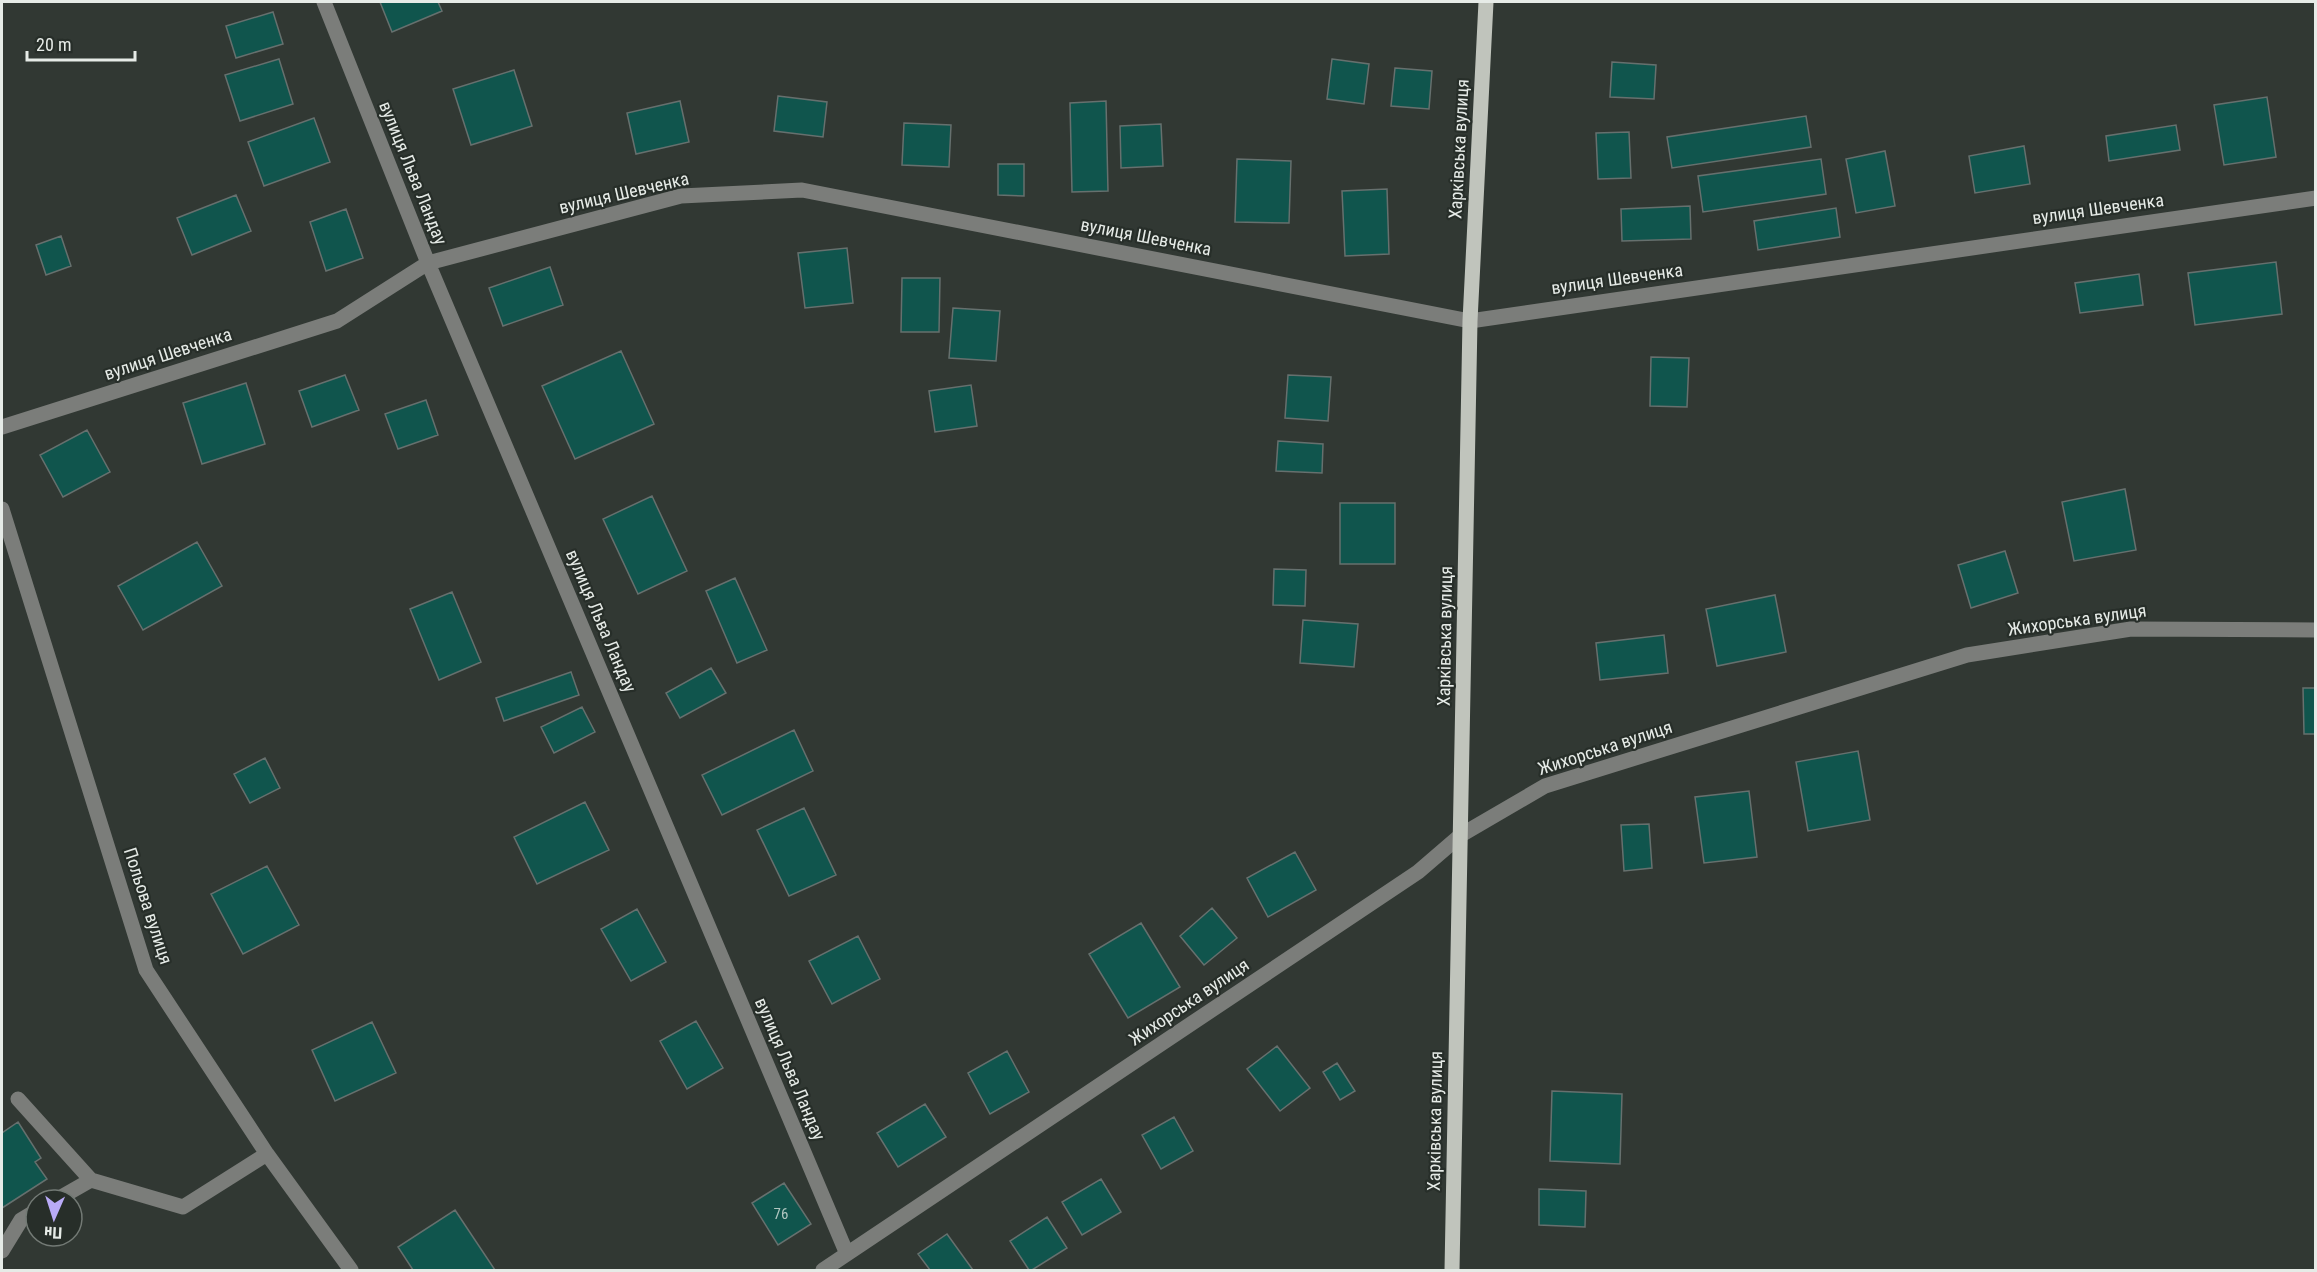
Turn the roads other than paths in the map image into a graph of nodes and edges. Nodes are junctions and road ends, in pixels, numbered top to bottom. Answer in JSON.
{"nodes":[{"id":1,"x":324,"y":2,"type":"edge"},
{"id":2,"x":1486,"y":2,"type":"edge"},
{"id":3,"x":2316,"y":198,"type":"edge"},
{"id":4,"x":428,"y":263,"type":"junction"},
{"id":5,"x":1470,"y":321,"type":"junction"},
{"id":6,"x":2,"y":427,"type":"edge"},
{"id":7,"x":2,"y":509,"type":"edge"},
{"id":8,"x":2316,"y":630,"type":"edge"},
{"id":9,"x":1461,"y":835,"type":"junction"},
{"id":10,"x":18,"y":1100,"type":"dead end"},
{"id":11,"x":267,"y":1154,"type":"junction"},
{"id":12,"x":91,"y":1180,"type":"junction"},
{"id":13,"x":77,"y":1188,"type":"edge"},
{"id":14,"x":24,"y":1218,"type":"edge"},
{"id":15,"x":2,"y":1251,"type":"edge"},
{"id":16,"x":847,"y":1254,"type":"junction"},
{"id":17,"x":351,"y":1270,"type":"edge"},
{"id":18,"x":823,"y":1270,"type":"edge"},
{"id":19,"x":1452,"y":1270,"type":"edge"}],
"edges":[{"from":1,"to":4,"type":"street","name":"вулиця Льва Ландау"},
{"from":2,"to":5,"type":"main road","name":"Харківська вулиця"},
{"from":3,"to":5,"type":"street","name":"вулиця Шевченка"},
{"from":4,"to":5,"type":"street","name":"вулиця Шевченка"},
{"from":4,"to":6,"type":"street","name":"вулиця Шевченка"},
{"from":4,"to":16,"type":"street","name":"вулиця Льва Ландау"},
{"from":5,"to":9,"type":"main road","name":"Харківська вулиця"},
{"from":7,"to":11,"type":"street","name":"Польова вулиця"},
{"from":8,"to":9,"type":"street","name":"Жихорська вулиця"},
{"from":9,"to":16,"type":"street","name":"Жихорська вулиця"},
{"from":9,"to":19,"type":"main road","name":"Харківська вулиця"},
{"from":10,"to":12,"type":"street"},
{"from":11,"to":12,"type":"street"},
{"from":11,"to":17,"type":"street","name":"Польова вулиця"},
{"from":12,"to":13,"type":"street"},
{"from":14,"to":15,"type":"street"},
{"from":16,"to":18,"type":"street","name":"Жихорська вулиця"}]}
